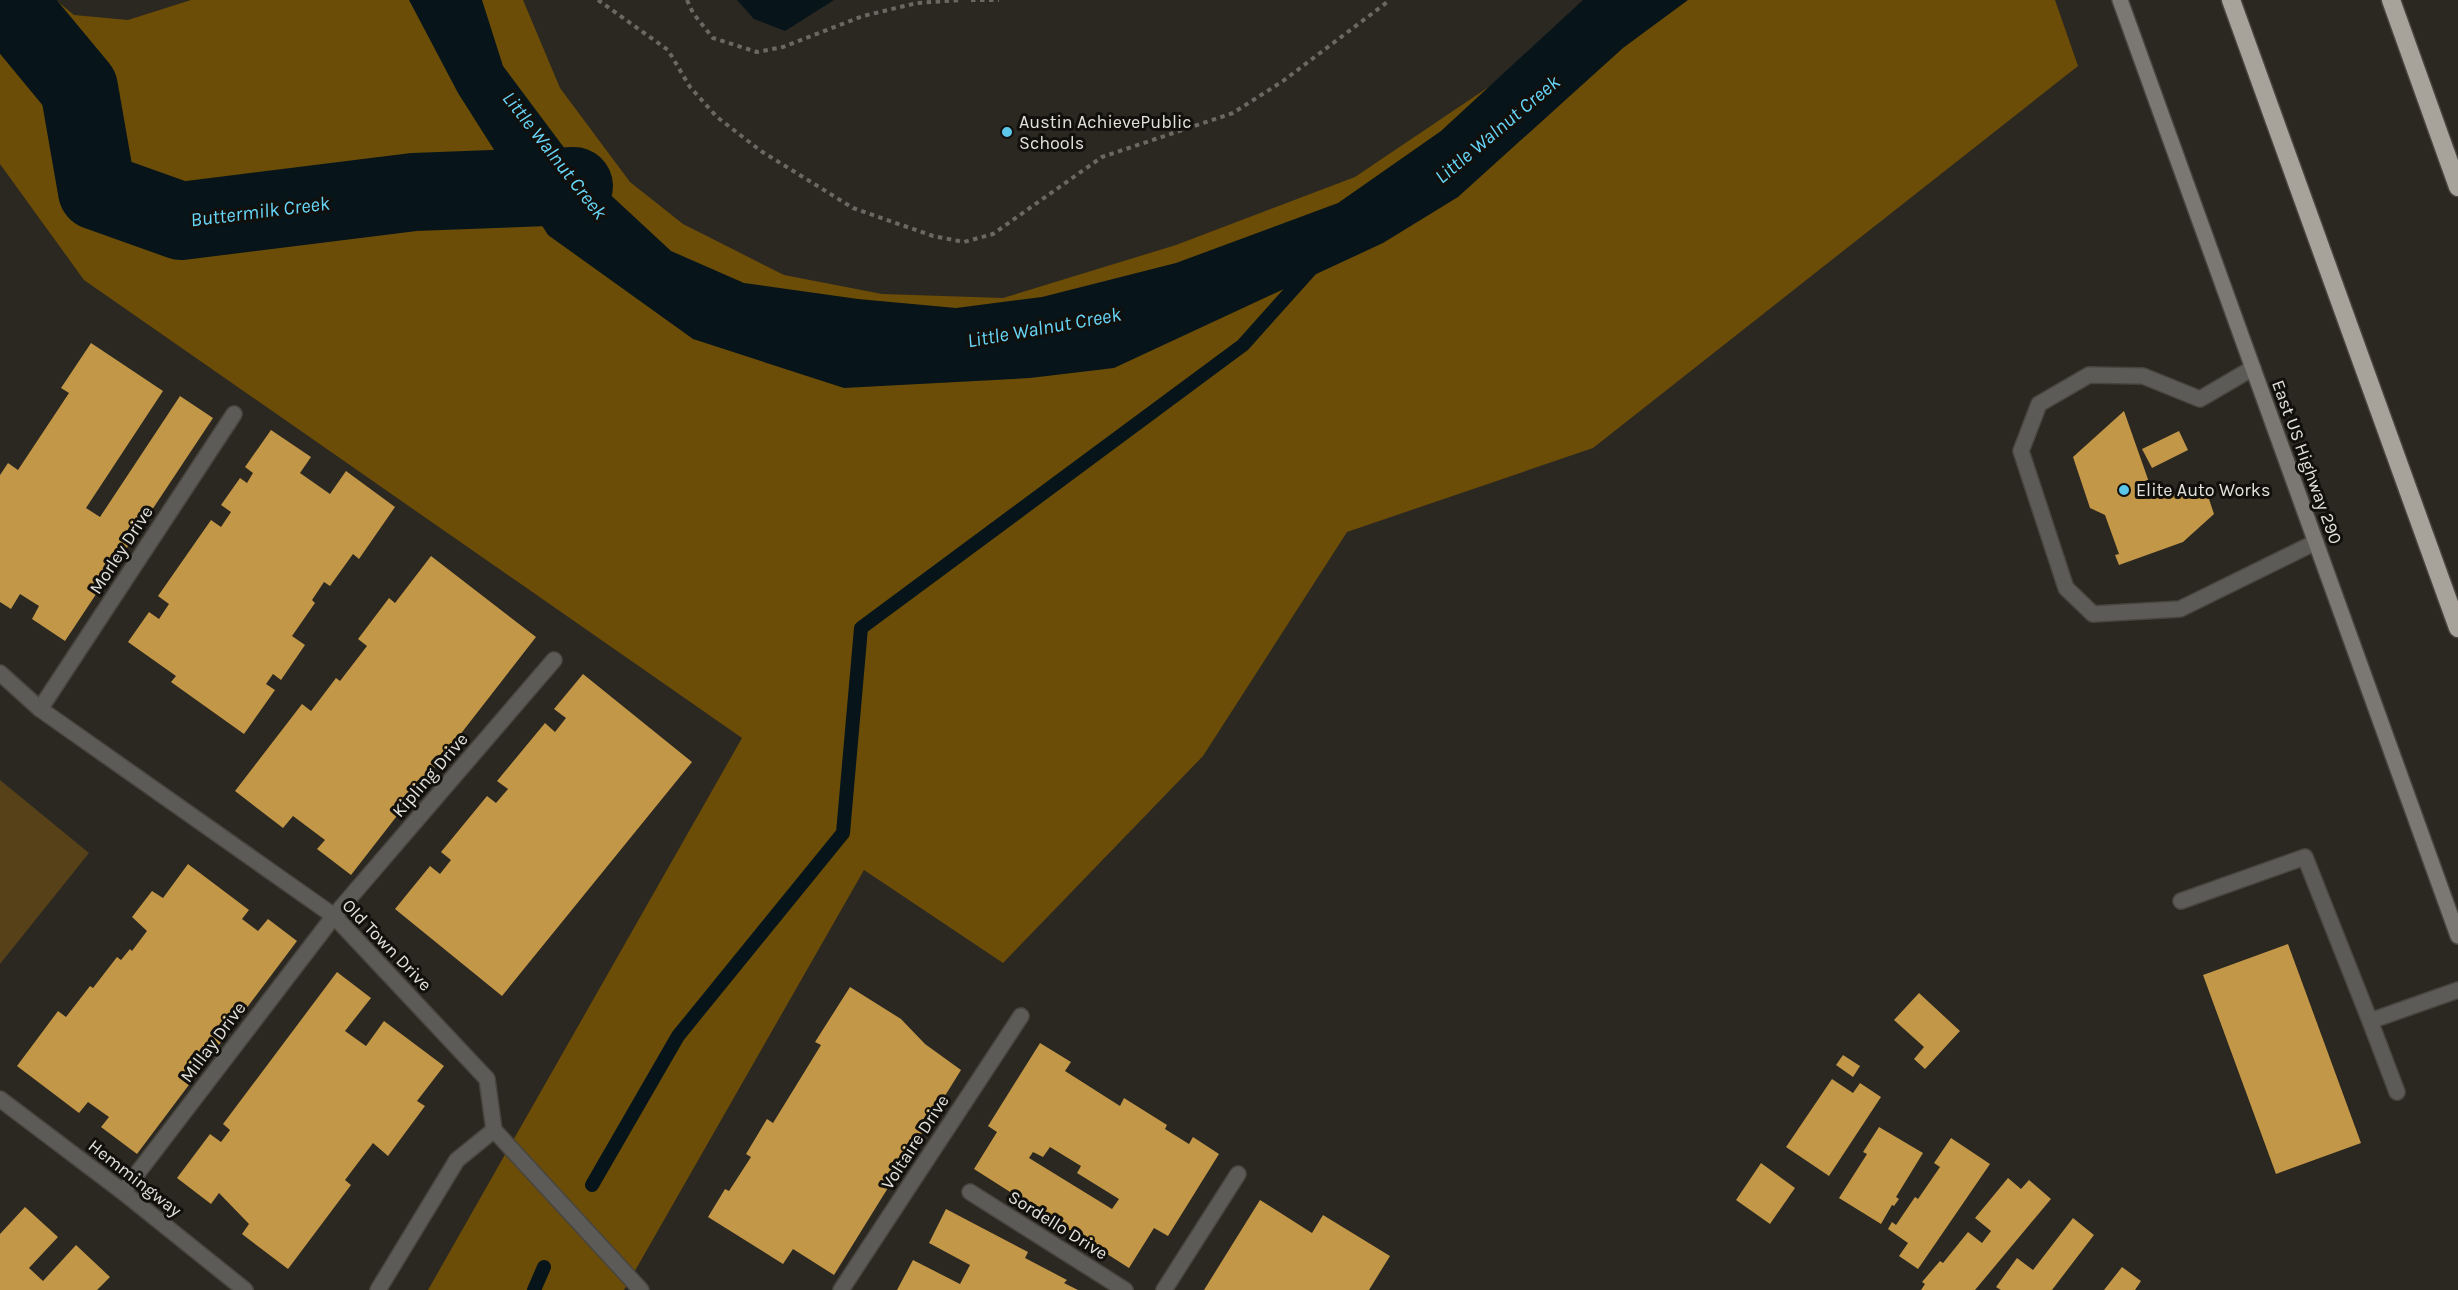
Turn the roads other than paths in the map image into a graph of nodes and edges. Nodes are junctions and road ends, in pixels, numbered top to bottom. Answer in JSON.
{"nodes":[{"id":1,"x":2120,"y":0,"type":"edge"},
{"id":2,"x":2231,"y":0,"type":"edge"},
{"id":3,"x":2391,"y":0,"type":"edge"},
{"id":4,"x":2458,"y":186,"type":"edge"},
{"id":5,"x":2253,"y":368,"type":"junction"},
{"id":6,"x":234,"y":414,"type":"dead end"},
{"id":7,"x":2316,"y":542,"type":"junction"},
{"id":8,"x":2458,"y":628,"type":"edge"},
{"id":9,"x":554,"y":660,"type":"dead end"},
{"id":10,"x":0,"y":673,"type":"edge"},
{"id":11,"x":40,"y":709,"type":"junction"},
{"id":12,"x":2181,"y":901,"type":"dead end"},
{"id":13,"x":334,"y":916,"type":"junction"},
{"id":14,"x":2458,"y":936,"type":"edge"},
{"id":15,"x":2458,"y":990,"type":"edge"},
{"id":16,"x":1021,"y":1016,"type":"dead end"},
{"id":17,"x":2370,"y":1021,"type":"junction"},
{"id":18,"x":2397,"y":1092,"type":"dead end"},
{"id":19,"x":0,"y":1099,"type":"edge"},
{"id":20,"x":494,"y":1130,"type":"junction"},
{"id":21,"x":1238,"y":1174,"type":"dead end"},
{"id":22,"x":123,"y":1192,"type":"junction"},
{"id":23,"x":970,"y":1192,"type":"dead end"},
{"id":24,"x":245,"y":1290,"type":"edge"},
{"id":25,"x":378,"y":1290,"type":"edge"},
{"id":26,"x":641,"y":1290,"type":"edge"},
{"id":27,"x":842,"y":1290,"type":"edge"},
{"id":28,"x":1125,"y":1290,"type":"edge"},
{"id":29,"x":1164,"y":1290,"type":"edge"}],
"edges":[{"from":1,"to":5,"type":"main road","name":"East US Highway 290"},
{"from":2,"to":8,"type":"highway"},
{"from":3,"to":4,"type":"highway"},
{"from":5,"to":7,"type":"main road","name":"East US Highway 290"},
{"from":5,"to":7,"type":"street"},
{"from":6,"to":11,"type":"street","name":"Morley Drive"},
{"from":7,"to":14,"type":"main road","name":"East US Highway 290"},
{"from":9,"to":13,"type":"street","name":"Kipling Drive"},
{"from":10,"to":11,"type":"street","name":"Old Town Drive"},
{"from":11,"to":13,"type":"street","name":"Old Town Drive"},
{"from":12,"to":17,"type":"street"},
{"from":13,"to":20,"type":"street","name":"Old Town Drive"},
{"from":13,"to":22,"type":"street","name":"Millay Drive"},
{"from":15,"to":17,"type":"street"},
{"from":16,"to":27,"type":"street","name":"Voltaire Drive"},
{"from":17,"to":18,"type":"street"},
{"from":19,"to":22,"type":"street","name":"Hemmingway"},
{"from":20,"to":25,"type":"street"},
{"from":20,"to":26,"type":"street"},
{"from":21,"to":29,"type":"street"},
{"from":22,"to":24,"type":"street","name":"Hemmingway"},
{"from":23,"to":28,"type":"street","name":"Sordello Drive"}]}
